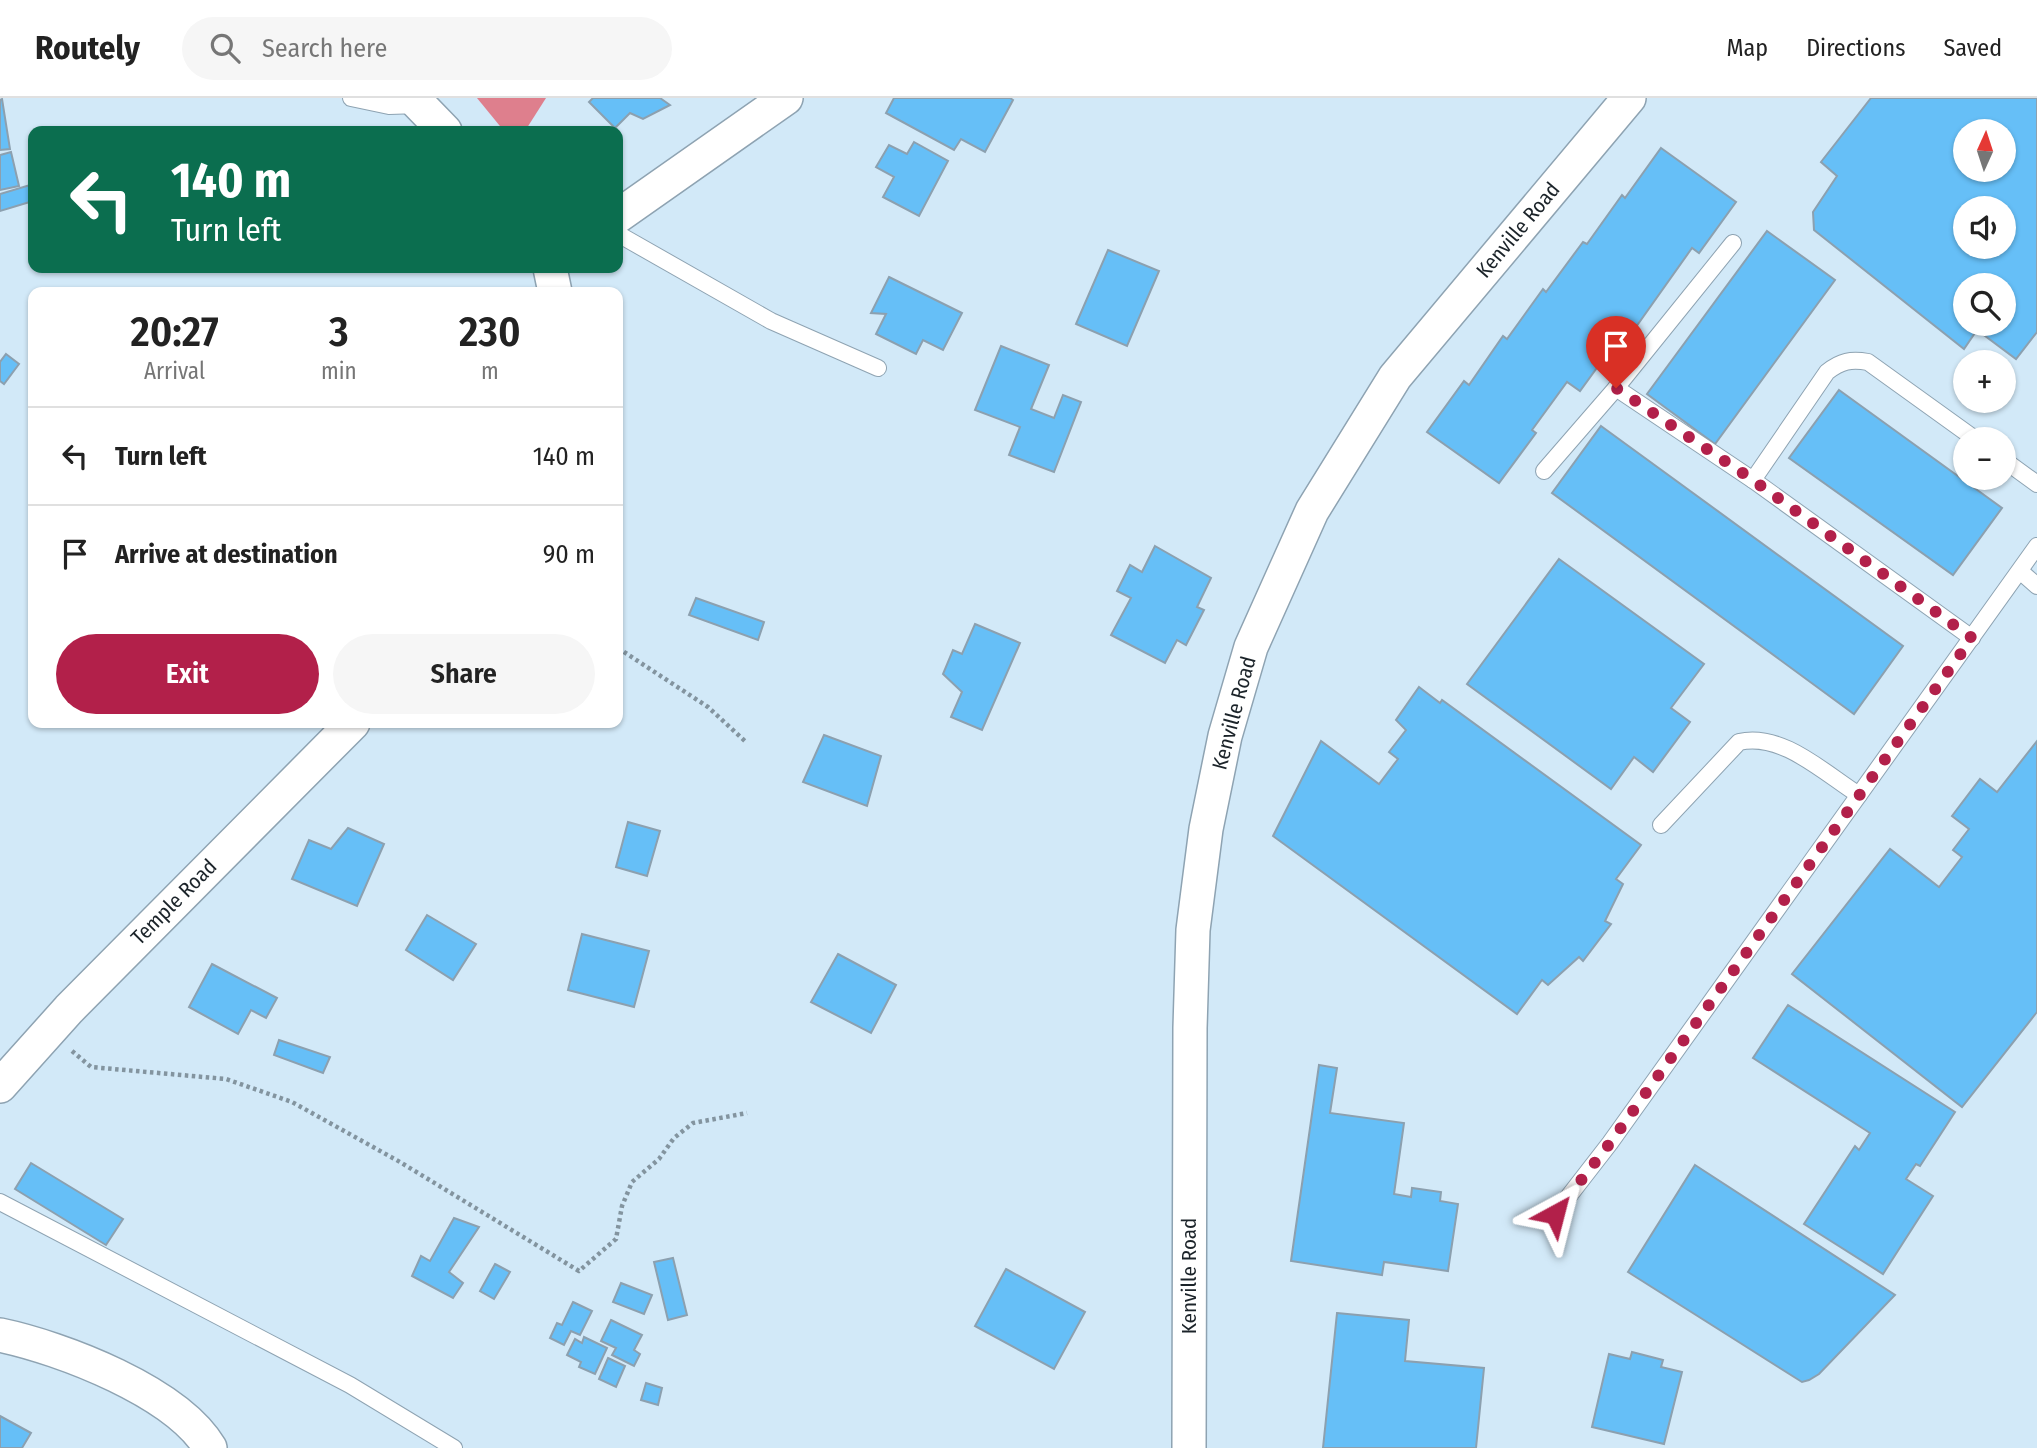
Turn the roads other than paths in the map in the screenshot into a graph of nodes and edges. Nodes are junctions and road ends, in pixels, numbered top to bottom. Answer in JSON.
{"nodes":[{"id":1,"x":351,"y":98,"type":"edge"},
{"id":2,"x":786,"y":98,"type":"edge"},
{"id":3,"x":1629,"y":98,"type":"edge"},
{"id":4,"x":416,"y":101,"type":"edge"},
{"id":5,"x":440,"y":126,"type":"edge"},
{"id":6,"x":623,"y":212,"type":"edge"},
{"id":7,"x":623,"y":237,"type":"edge"},
{"id":8,"x":1733,"y":243,"type":"dead end"},
{"id":9,"x":878,"y":368,"type":"dead end"},
{"id":10,"x":1616,"y":388,"type":"junction"},
{"id":11,"x":1958,"y":427,"type":"edge"},
{"id":12,"x":2016,"y":469,"type":"edge"},
{"id":13,"x":1544,"y":471,"type":"dead end"},
{"id":14,"x":1753,"y":480,"type":"junction"},
{"id":15,"x":2037,"y":484,"type":"edge"},
{"id":16,"x":2037,"y":546,"type":"edge"},
{"id":17,"x":2020,"y":570,"type":"junction"},
{"id":18,"x":2037,"y":586,"type":"edge"},
{"id":19,"x":1972,"y":638,"type":"junction"},
{"id":20,"x":348,"y":728,"type":"edge"},
{"id":21,"x":1859,"y":795,"type":"junction"},
{"id":22,"x":1661,"y":825,"type":"dead end"},
{"id":23,"x":0,"y":1086,"type":"edge"},
{"id":24,"x":0,"y":1202,"type":"edge"},
{"id":25,"x":1555,"y":1214,"type":"dead end"},
{"id":26,"x":0,"y":1335,"type":"edge"},
{"id":27,"x":210,"y":1448,"type":"edge"},
{"id":28,"x":454,"y":1448,"type":"edge"},
{"id":29,"x":1189,"y":1448,"type":"edge"}],
"edges":[{"from":1,"to":4,"type":"lane"},
{"from":2,"to":6,"type":"street"},
{"from":3,"to":29,"type":"street","name":"Kenville Road"},
{"from":4,"to":5,"type":"street"},
{"from":7,"to":9,"type":"lane"},
{"from":8,"to":10,"type":"lane"},
{"from":10,"to":13,"type":"lane"},
{"from":10,"to":14,"type":"lane"},
{"from":11,"to":14,"type":"lane"},
{"from":12,"to":15,"type":"lane"},
{"from":14,"to":19,"type":"lane"},
{"from":16,"to":17,"type":"lane"},
{"from":17,"to":18,"type":"lane"},
{"from":17,"to":19,"type":"lane"},
{"from":19,"to":21,"type":"lane"},
{"from":20,"to":23,"type":"street","name":"Temple Road"},
{"from":21,"to":22,"type":"lane"},
{"from":21,"to":25,"type":"lane"},
{"from":24,"to":28,"type":"lane"},
{"from":26,"to":27,"type":"street"}]}
